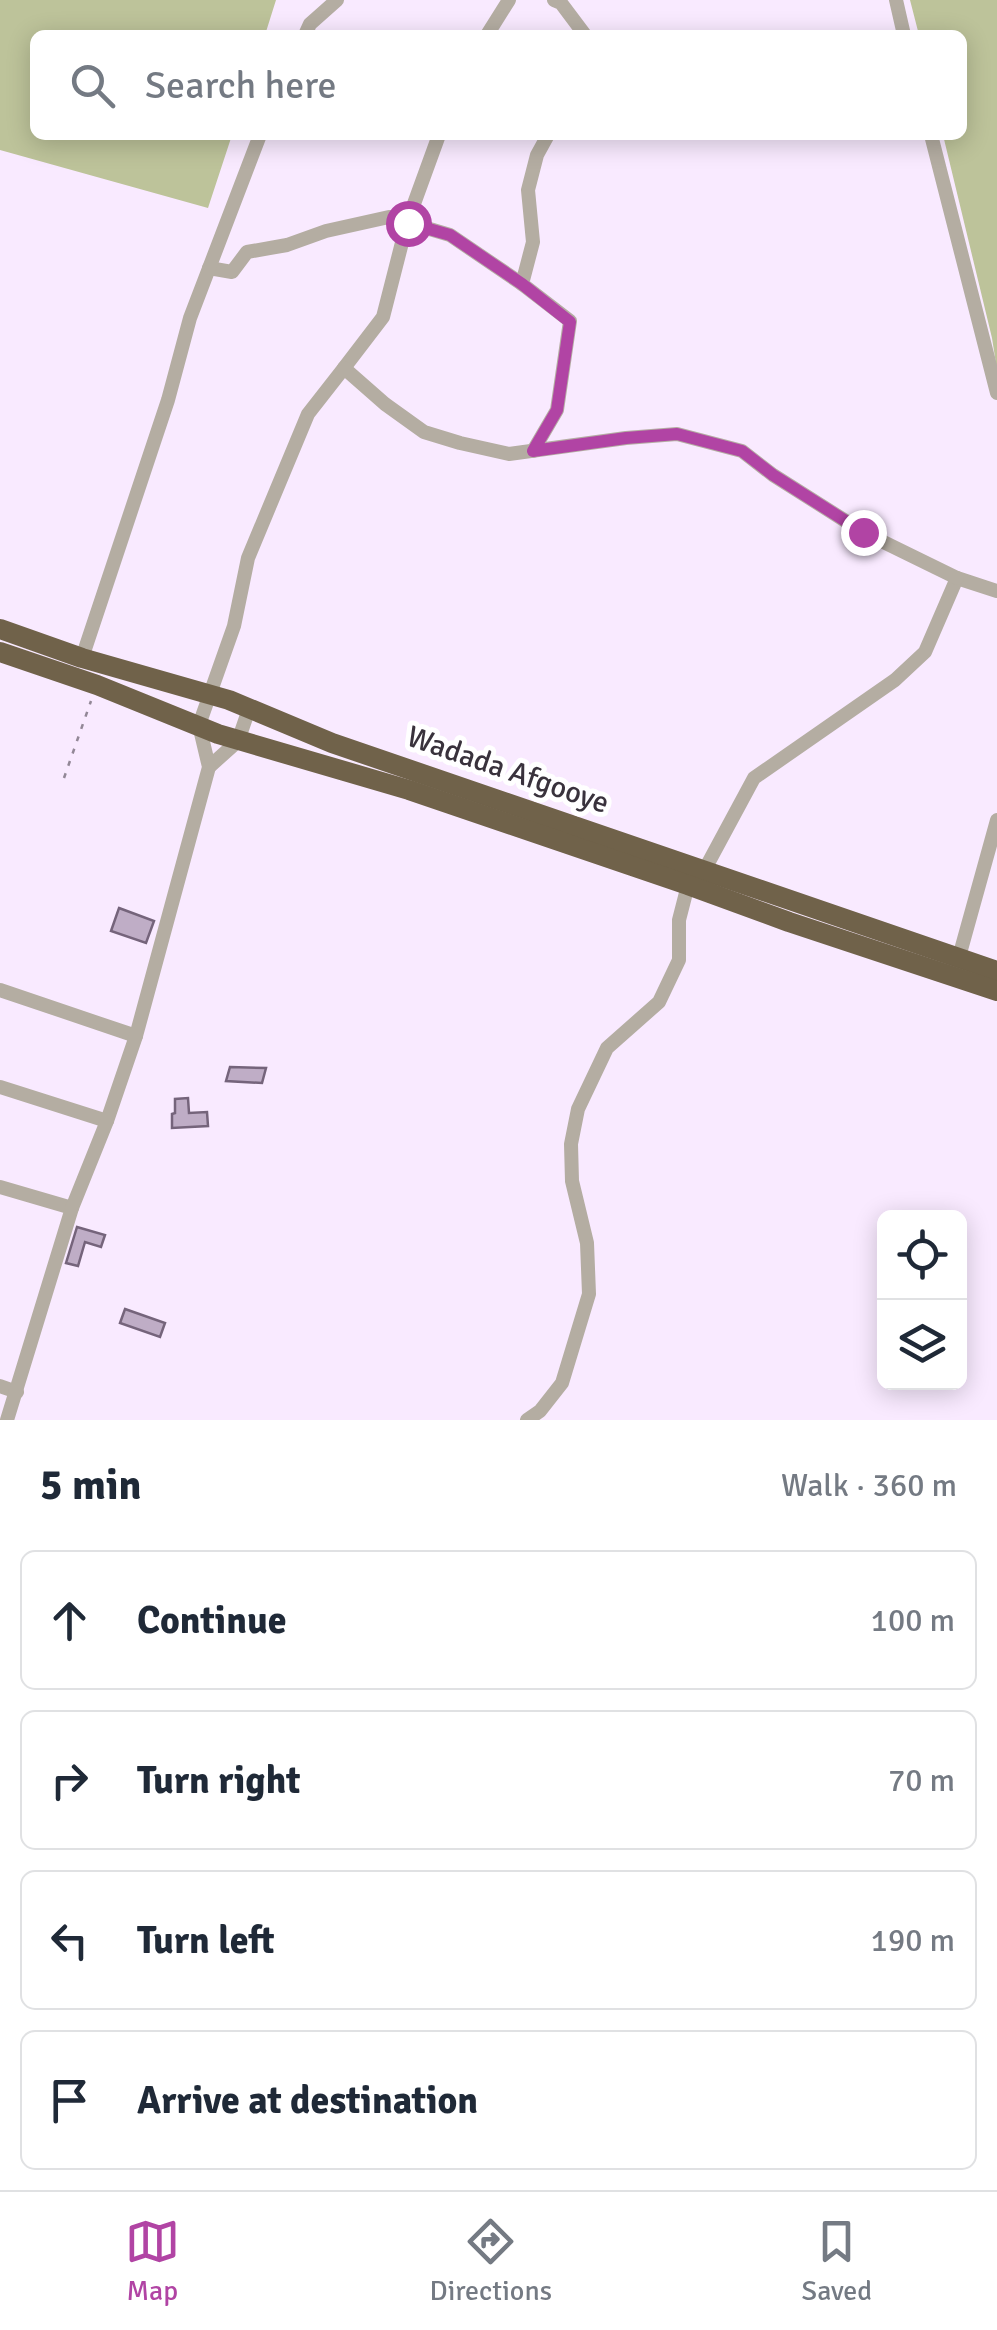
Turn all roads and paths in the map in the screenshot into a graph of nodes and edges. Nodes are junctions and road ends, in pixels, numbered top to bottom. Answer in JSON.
{"nodes":[{"id":1,"x":337,"y":0,"type":"edge"},
{"id":2,"x":509,"y":0,"type":"edge"},
{"id":3,"x":554,"y":0,"type":"edge"},
{"id":4,"x":896,"y":0,"type":"edge"},
{"id":5,"x":307,"y":30,"type":"edge"},
{"id":6,"x":490,"y":30,"type":"edge"},
{"id":7,"x":582,"y":30,"type":"edge"},
{"id":8,"x":903,"y":30,"type":"edge"},
{"id":9,"x":258,"y":140,"type":"edge"},
{"id":10,"x":438,"y":140,"type":"edge"},
{"id":11,"x":545,"y":140,"type":"edge"},
{"id":12,"x":932,"y":140,"type":"edge"},
{"id":13,"x":408,"y":223,"type":"junction"},
{"id":14,"x":210,"y":268,"type":"junction"},
{"id":15,"x":522,"y":284,"type":"junction"},
{"id":16,"x":344,"y":368,"type":"junction"},
{"id":17,"x":997,"y":393,"type":"edge"},
{"id":18,"x":533,"y":451,"type":"junction"},
{"id":19,"x":957,"y":578,"type":"junction"},
{"id":20,"x":997,"y":592,"type":"edge"},
{"id":21,"x":0,"y":629,"type":"edge"},
{"id":22,"x":0,"y":652,"type":"edge"},
{"id":23,"x":82,"y":658,"type":"junction"},
{"id":24,"x":97,"y":685,"type":"junction"},
{"id":25,"x":210,"y":694,"type":"junction"},
{"id":26,"x":249,"y":708,"type":"junction"},
{"id":27,"x":199,"y":725,"type":"junction"},
{"id":28,"x":238,"y":741,"type":"junction"},
{"id":29,"x":208,"y":767,"type":"junction"},
{"id":30,"x":64,"y":778,"type":"dead end"},
{"id":31,"x":997,"y":820,"type":"edge"},
{"id":32,"x":706,"y":869,"type":"junction"},
{"id":33,"x":688,"y":885,"type":"junction"},
{"id":34,"x":959,"y":957,"type":"junction"},
{"id":35,"x":997,"y":971,"type":"edge"},
{"id":36,"x":0,"y":990,"type":"edge"},
{"id":37,"x":997,"y":991,"type":"edge"},
{"id":38,"x":136,"y":1036,"type":"junction"},
{"id":39,"x":0,"y":1088,"type":"edge"},
{"id":40,"x":107,"y":1121,"type":"junction"},
{"id":41,"x":0,"y":1187,"type":"edge"},
{"id":42,"x":72,"y":1208,"type":"junction"},
{"id":43,"x":0,"y":1386,"type":"edge"},
{"id":44,"x":17,"y":1392,"type":"junction"},
{"id":45,"x":7,"y":1420,"type":"edge"},
{"id":46,"x":527,"y":1420,"type":"edge"}],
"edges":[{"from":1,"to":5,"type":"street"},
{"from":2,"to":6,"type":"street"},
{"from":3,"to":7,"type":"street"},
{"from":4,"to":8,"type":"street"},
{"from":9,"to":14,"type":"street"},
{"from":10,"to":13,"type":"street"},
{"from":11,"to":15,"type":"street"},
{"from":12,"to":17,"type":"street"},
{"from":13,"to":14,"type":"street"},
{"from":13,"to":15,"type":"street"},
{"from":13,"to":16,"type":"street"},
{"from":14,"to":23,"type":"street"},
{"from":15,"to":18,"type":"street"},
{"from":16,"to":18,"type":"street"},
{"from":16,"to":25,"type":"street"},
{"from":18,"to":19,"type":"street"},
{"from":19,"to":20,"type":"street"},
{"from":19,"to":32,"type":"street"},
{"from":21,"to":23,"type":"highway","name":"Wadada Afgooye"},
{"from":22,"to":24,"type":"highway","name":"Wadada Afgooye"},
{"from":23,"to":25,"type":"highway","name":"Wadada Afgooye"},
{"from":24,"to":27,"type":"highway","name":"Wadada Afgooye"},
{"from":24,"to":30,"type":"path"},
{"from":25,"to":26,"type":"highway","name":"Wadada Afgooye"},
{"from":25,"to":27,"type":"street"},
{"from":26,"to":28,"type":"street"},
{"from":26,"to":32,"type":"highway","name":"Wadada Afgooye"},
{"from":27,"to":28,"type":"highway","name":"Wadada Afgooye"},
{"from":27,"to":29,"type":"street"},
{"from":28,"to":29,"type":"street"},
{"from":28,"to":33,"type":"highway","name":"Wadada Afgooye"},
{"from":29,"to":38,"type":"street"},
{"from":31,"to":34,"type":"street"},
{"from":32,"to":34,"type":"highway","name":"Wadada Afgooye"},
{"from":33,"to":37,"type":"highway","name":"Wadada Afgooye"},
{"from":33,"to":46,"type":"street"},
{"from":34,"to":35,"type":"highway","name":"Wadada Afgooye"},
{"from":36,"to":38,"type":"street"},
{"from":38,"to":40,"type":"street"},
{"from":39,"to":40,"type":"street"},
{"from":40,"to":42,"type":"street"},
{"from":41,"to":42,"type":"street"},
{"from":42,"to":44,"type":"street"},
{"from":43,"to":44,"type":"street"},
{"from":44,"to":45,"type":"street"}]}
